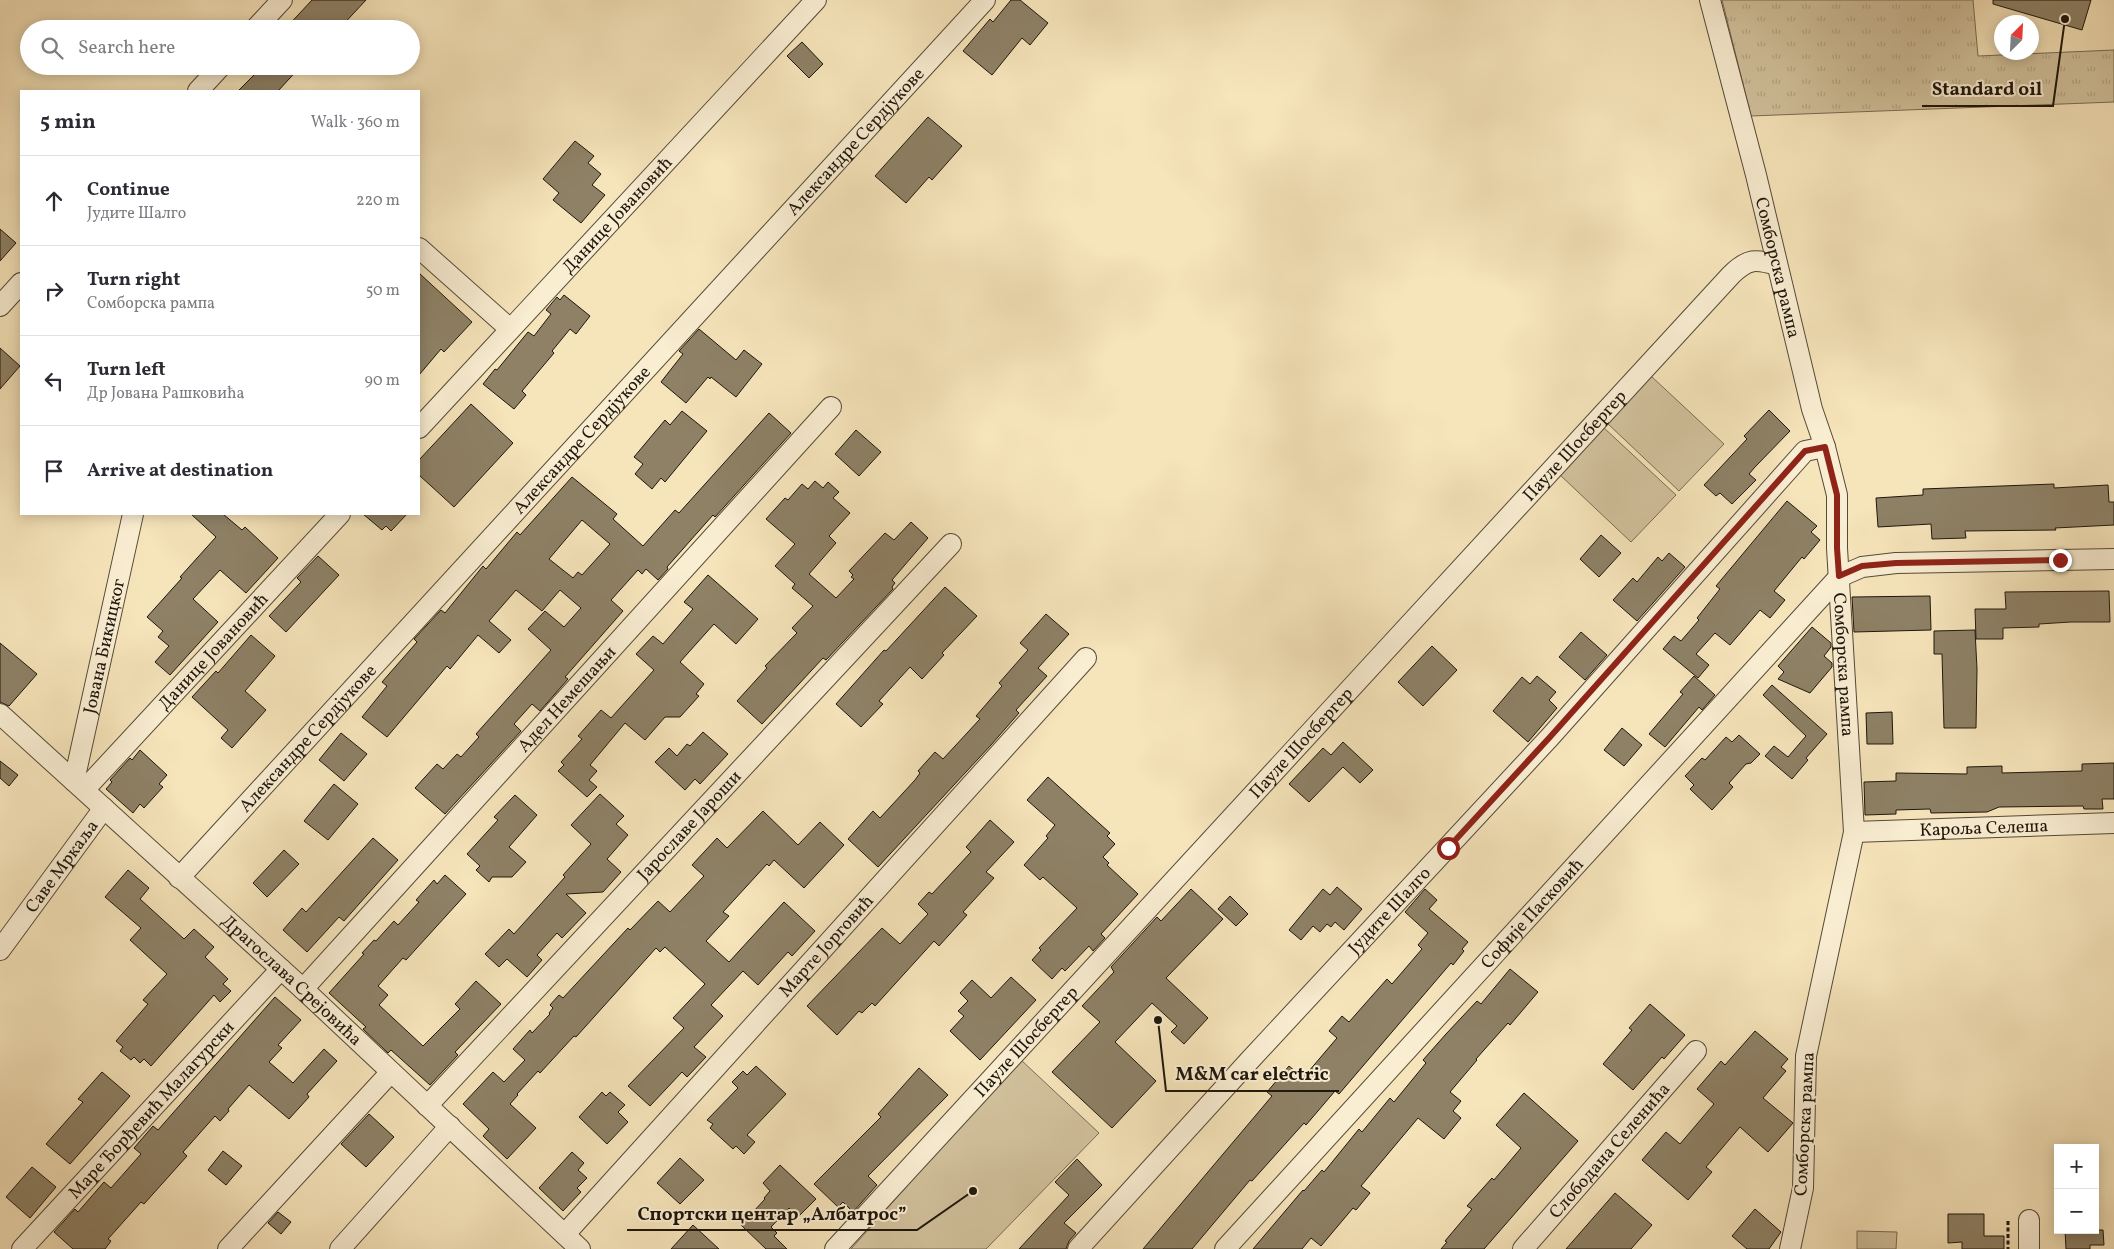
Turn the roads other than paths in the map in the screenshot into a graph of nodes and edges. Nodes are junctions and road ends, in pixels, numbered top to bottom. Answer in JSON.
{"nodes":[{"id":1,"x":282,"y":0,"type":"edge"},
{"id":2,"x":816,"y":0,"type":"edge"},
{"id":3,"x":984,"y":0,"type":"edge"},
{"id":4,"x":1710,"y":0,"type":"edge"},
{"id":5,"x":264,"y":20,"type":"edge"},
{"id":6,"x":213,"y":75,"type":"edge"},
{"id":7,"x":199,"y":90,"type":"edge"},
{"id":8,"x":420,"y":249,"type":"edge"},
{"id":9,"x":1777,"y":265,"type":"junction"},
{"id":10,"x":20,"y":284,"type":"edge"},
{"id":11,"x":0,"y":306,"type":"edge"},
{"id":12,"x":510,"y":329,"type":"junction"},
{"id":13,"x":831,"y":407,"type":"dead end"},
{"id":14,"x":420,"y":427,"type":"edge"},
{"id":15,"x":1825,"y":447,"type":"junction"},
{"id":16,"x":133,"y":515,"type":"edge"},
{"id":17,"x":339,"y":515,"type":"edge"},
{"id":18,"x":950,"y":544,"type":"dead end"},
{"id":19,"x":2114,"y":559,"type":"edge"},
{"id":20,"x":1839,"y":576,"type":"junction"},
{"id":21,"x":1086,"y":658,"type":"dead end"},
{"id":22,"x":0,"y":714,"type":"edge"},
{"id":23,"x":80,"y":785,"type":"junction"},
{"id":24,"x":104,"y":808,"type":"junction"},
{"id":25,"x":2114,"y":823,"type":"edge"},
{"id":26,"x":1854,"y":832,"type":"junction"},
{"id":27,"x":179,"y":878,"type":"junction"},
{"id":28,"x":0,"y":950,"type":"edge"},
{"id":29,"x":280,"y":969,"type":"junction"},
{"id":30,"x":303,"y":989,"type":"junction"},
{"id":31,"x":1696,"y":1051,"type":"dead end"},
{"id":32,"x":392,"y":1072,"type":"junction"},
{"id":33,"x":428,"y":1106,"type":"junction"},
{"id":34,"x":450,"y":1126,"type":"junction"},
{"id":35,"x":2028,"y":1220,"type":"dead end"},
{"id":36,"x":565,"y":1234,"type":"junction"},
{"id":37,"x":22,"y":1249,"type":"edge"},
{"id":38,"x":228,"y":1249,"type":"edge"},
{"id":39,"x":340,"y":1249,"type":"edge"},
{"id":40,"x":580,"y":1249,"type":"edge"},
{"id":41,"x":835,"y":1249,"type":"edge"},
{"id":42,"x":1078,"y":1249,"type":"edge"},
{"id":43,"x":1225,"y":1249,"type":"edge"},
{"id":44,"x":1523,"y":1249,"type":"edge"},
{"id":45,"x":1790,"y":1249,"type":"edge"},
{"id":46,"x":2029,"y":1249,"type":"edge"}],
"edges":[{"from":1,"to":5,"type":"street"},
{"from":2,"to":12,"type":"street","name":"Данице Јовановић"},
{"from":3,"to":27,"type":"street","name":"Александре Сердјукове"},
{"from":4,"to":9,"type":"street","name":"Сомборска рампа"},
{"from":6,"to":7,"type":"street"},
{"from":8,"to":12,"type":"street"},
{"from":9,"to":15,"type":"street","name":"Сомборска рампа"},
{"from":9,"to":41,"type":"street","name":"Пауле Шосбергер"},
{"from":10,"to":11,"type":"street"},
{"from":12,"to":14,"type":"street","name":"Данице Јовановић"},
{"from":13,"to":30,"type":"street","name":"Адел Немешањи"},
{"from":15,"to":20,"type":"street","name":"Сомборска рампа"},
{"from":15,"to":42,"type":"street","name":"Јудите Шалго"},
{"from":16,"to":23,"type":"street","name":"Јована Бикицког"},
{"from":17,"to":23,"type":"street","name":"Данице Јовановић"},
{"from":18,"to":33,"type":"street","name":"Јарославе Јароши"},
{"from":19,"to":20,"type":"street"},
{"from":20,"to":26,"type":"street","name":"Сомборска рампа"},
{"from":20,"to":43,"type":"street","name":"Софије Пасковић"},
{"from":21,"to":36,"type":"street","name":"Марте Јорговић"},
{"from":22,"to":23,"type":"street","name":"Драгослава Срејовића"},
{"from":23,"to":24,"type":"street","name":"Драгослава Срејовића"},
{"from":24,"to":27,"type":"street","name":"Драгослава Срејовића"},
{"from":24,"to":28,"type":"street","name":"Саве Мркаља"},
{"from":25,"to":26,"type":"street","name":"Кароља Селеша"},
{"from":26,"to":45,"type":"street","name":"Сомборска рампа"},
{"from":27,"to":29,"type":"street","name":"Драгослава Срејовића"},
{"from":29,"to":30,"type":"street","name":"Драгослава Срејовића"},
{"from":29,"to":37,"type":"street","name":"Маре Ђорђевић Малагурски"},
{"from":30,"to":32,"type":"street","name":"Драгослава Срејовића"},
{"from":31,"to":44,"type":"street","name":"Слободана Селенића"},
{"from":32,"to":33,"type":"street","name":"Драгослава Срејовића"},
{"from":32,"to":38,"type":"street"},
{"from":33,"to":34,"type":"street","name":"Драгослава Срејовића"},
{"from":34,"to":36,"type":"street","name":"Драгослава Срејовића"},
{"from":34,"to":39,"type":"street"},
{"from":35,"to":46,"type":"street"},
{"from":36,"to":40,"type":"street","name":"Драгослава Срејовића"}]}
